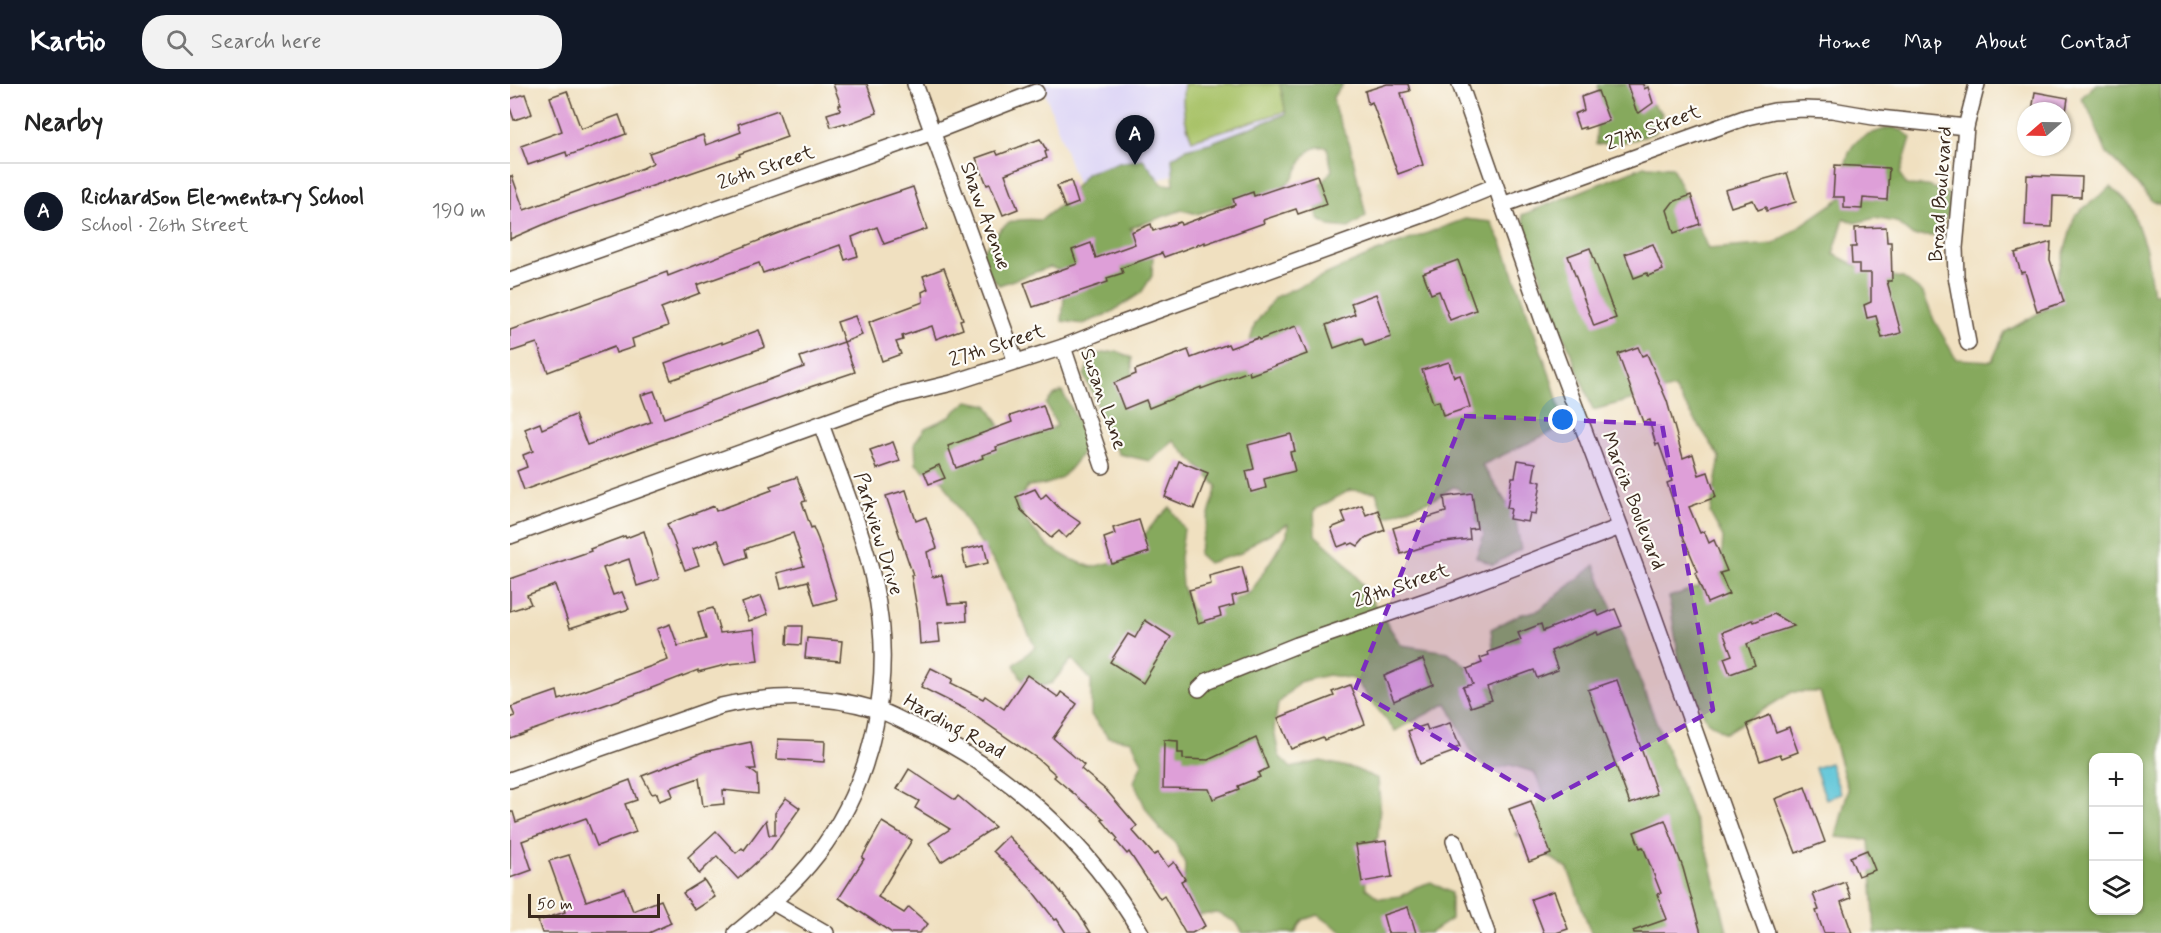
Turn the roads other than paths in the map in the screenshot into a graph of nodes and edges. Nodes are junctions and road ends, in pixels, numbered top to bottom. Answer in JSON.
{"nodes":[{"id":1,"x":915,"y":84,"type":"edge"},
{"id":2,"x":1460,"y":84,"type":"edge"},
{"id":3,"x":1977,"y":84,"type":"edge"},
{"id":4,"x":1036,"y":92,"type":"dead end"},
{"id":5,"x":1966,"y":127,"type":"junction"},
{"id":6,"x":933,"y":132,"type":"junction"},
{"id":7,"x":1495,"y":186,"type":"junction"},
{"id":8,"x":1502,"y":205,"type":"junction"},
{"id":9,"x":510,"y":282,"type":"edge"},
{"id":10,"x":1968,"y":343,"type":"dead end"},
{"id":11,"x":1063,"y":346,"type":"junction"},
{"id":12,"x":1016,"y":362,"type":"junction"},
{"id":13,"x":821,"y":424,"type":"junction"},
{"id":14,"x":1103,"y":466,"type":"dead end"},
{"id":15,"x":1620,"y":527,"type":"junction"},
{"id":16,"x":510,"y":536,"type":"edge"},
{"id":17,"x":1199,"y":689,"type":"dead end"},
{"id":18,"x":880,"y":711,"type":"junction"},
{"id":19,"x":510,"y":780,"type":"edge"},
{"id":20,"x":1454,"y":840,"type":"dead end"},
{"id":21,"x":774,"y":903,"type":"junction"},
{"id":22,"x":736,"y":933,"type":"edge"},
{"id":23,"x":826,"y":933,"type":"edge"},
{"id":24,"x":1141,"y":933,"type":"edge"},
{"id":25,"x":1487,"y":933,"type":"edge"},
{"id":26,"x":1767,"y":933,"type":"edge"}],
"edges":[{"from":1,"to":6,"type":"street","name":"Shaw Avenue"},
{"from":2,"to":7,"type":"street","name":"Marcia Boulevard"},
{"from":3,"to":5,"type":"street","name":"Broad Boulevard"},
{"from":4,"to":6,"type":"street","name":"26th Street"},
{"from":5,"to":8,"type":"street","name":"27th Street"},
{"from":5,"to":10,"type":"street","name":"Broad Boulevard"},
{"from":6,"to":9,"type":"street","name":"26th Street"},
{"from":6,"to":12,"type":"street","name":"Shaw Avenue"},
{"from":7,"to":8,"type":"street","name":"Marcia Boulevard"},
{"from":7,"to":11,"type":"street","name":"27th Street"},
{"from":8,"to":15,"type":"street","name":"Marcia Boulevard"},
{"from":11,"to":12,"type":"street","name":"27th Street"},
{"from":11,"to":14,"type":"street","name":"Susan Lane"},
{"from":12,"to":13,"type":"street","name":"27th Street"},
{"from":13,"to":16,"type":"street","name":"27th Street"},
{"from":13,"to":18,"type":"street","name":"Parkview Drive"},
{"from":15,"to":17,"type":"street","name":"28th Street"},
{"from":15,"to":26,"type":"street","name":"Marcia Boulevard"},
{"from":18,"to":19,"type":"street","name":"Harding Road"},
{"from":18,"to":21,"type":"street","name":"Parkview Drive"},
{"from":18,"to":24,"type":"street","name":"Harding Road"},
{"from":20,"to":25,"type":"street"},
{"from":21,"to":22,"type":"street","name":"Parkview Drive"},
{"from":21,"to":23,"type":"street"}]}
